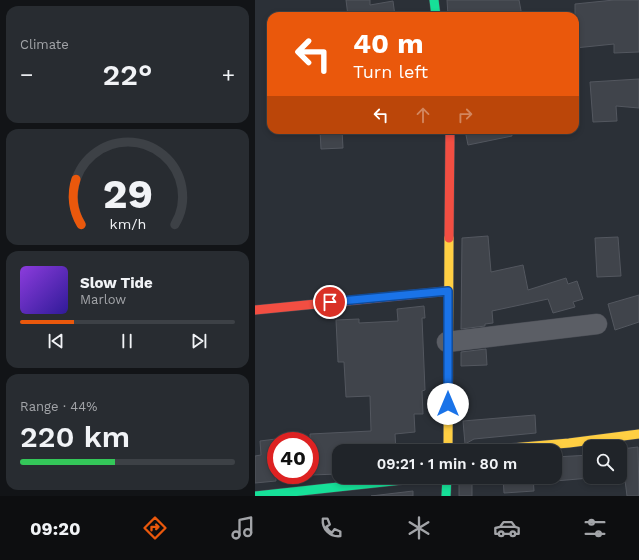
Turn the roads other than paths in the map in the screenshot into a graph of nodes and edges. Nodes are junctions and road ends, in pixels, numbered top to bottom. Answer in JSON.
{"nodes":[{"id":1,"x":434,"y":0,"type":"edge"},
{"id":2,"x":436,"y":12,"type":"edge"},
{"id":3,"x":450,"y":134,"type":"edge"},
{"id":4,"x":448,"y":291,"type":"junction"},
{"id":5,"x":255,"y":310,"type":"edge"},
{"id":6,"x":597,"y":324,"type":"dead end"},
{"id":7,"x":447,"y":342,"type":"junction"},
{"id":8,"x":639,"y":434,"type":"edge"},
{"id":9,"x":448,"y":444,"type":"edge"},
{"id":10,"x":557,"y":444,"type":"edge"},
{"id":11,"x":366,"y":484,"type":"edge"},
{"id":12,"x":447,"y":484,"type":"edge"},
{"id":13,"x":255,"y":496,"type":"edge"},
{"id":14,"x":446,"y":496,"type":"edge"}],
"edges":[{"from":1,"to":2,"type":"street"},
{"from":3,"to":4,"type":"street"},
{"from":4,"to":5,"type":"street"},
{"from":4,"to":7,"type":"street"},
{"from":6,"to":7,"type":"street"},
{"from":7,"to":9,"type":"street"},
{"from":8,"to":10,"type":"street"},
{"from":11,"to":13,"type":"street"},
{"from":12,"to":14,"type":"street"}]}
